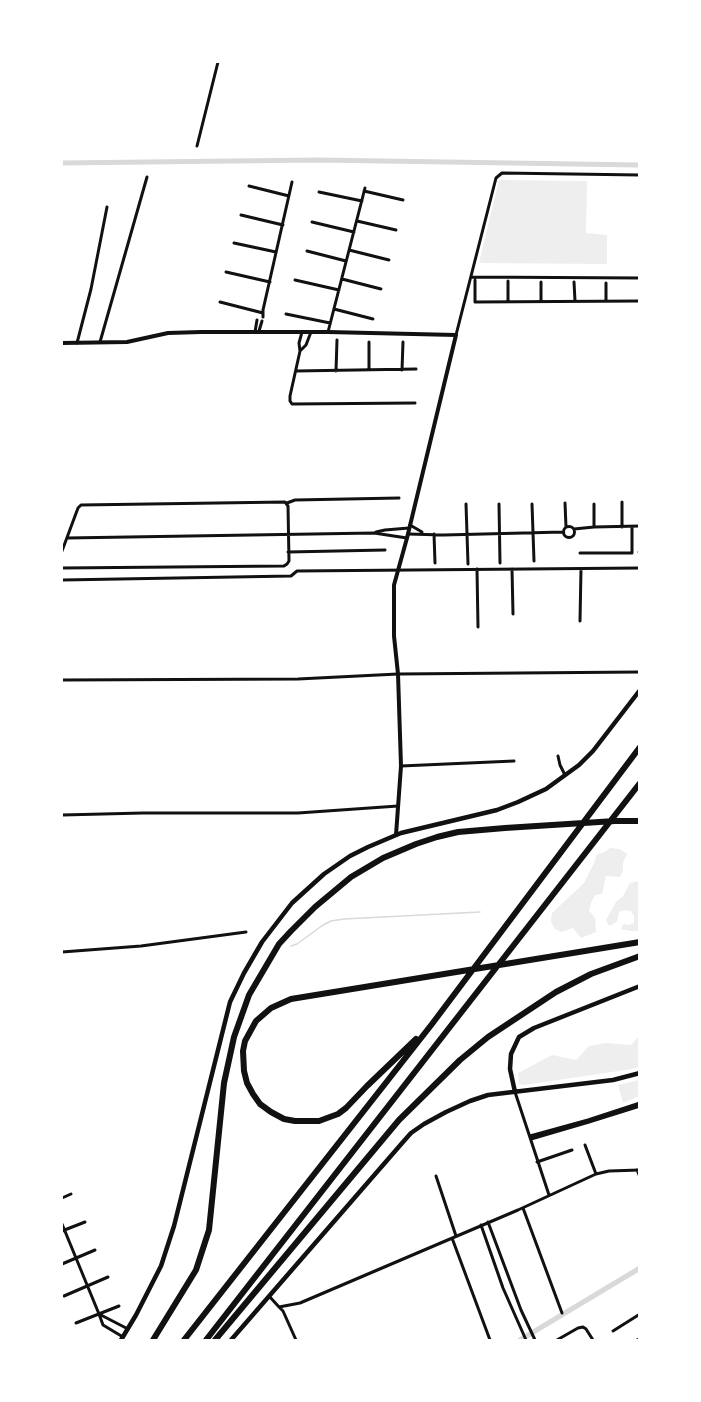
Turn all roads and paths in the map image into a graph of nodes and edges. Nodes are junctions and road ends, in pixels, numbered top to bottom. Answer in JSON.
{"nodes":[{"id":1,"x":218,"y":62,"type":"edge"},
{"id":2,"x":197,"y":146,"type":"dead end"},
{"id":3,"x":639,"y":175,"type":"edge"},
{"id":4,"x":147,"y":177,"type":"dead end"},
{"id":5,"x":292,"y":182,"type":"dead end"},
{"id":6,"x":249,"y":186,"type":"dead end"},
{"id":7,"x":319,"y":192,"type":"dead end"},
{"id":8,"x":290,"y":196,"type":"junction"},
{"id":9,"x":362,"y":201,"type":"junction"},
{"id":10,"x":403,"y":201,"type":"dead end"},
{"id":11,"x":107,"y":207,"type":"dead end"},
{"id":12,"x":241,"y":215,"type":"dead end"},
{"id":13,"x":357,"y":221,"type":"junction"},
{"id":14,"x":312,"y":222,"type":"dead end"},
{"id":15,"x":283,"y":225,"type":"junction"},
{"id":16,"x":396,"y":230,"type":"dead end"},
{"id":17,"x":354,"y":231,"type":"junction"},
{"id":18,"x":234,"y":243,"type":"dead end"},
{"id":19,"x":349,"y":250,"type":"junction"},
{"id":20,"x":307,"y":251,"type":"dead end"},
{"id":21,"x":276,"y":252,"type":"junction"},
{"id":22,"x":389,"y":260,"type":"dead end"},
{"id":23,"x":346,"y":261,"type":"junction"},
{"id":24,"x":226,"y":272,"type":"dead end"},
{"id":25,"x":471,"y":277,"type":"junction"},
{"id":26,"x":639,"y":278,"type":"edge"},
{"id":27,"x":342,"y":279,"type":"junction"},
{"id":28,"x":295,"y":280,"type":"dead end"},
{"id":29,"x":475,"y":280,"type":"dead end"},
{"id":30,"x":508,"y":281,"type":"dead end"},
{"id":31,"x":270,"y":282,"type":"junction"},
{"id":32,"x":541,"y":282,"type":"dead end"},
{"id":33,"x":574,"y":282,"type":"dead end"},
{"id":34,"x":606,"y":283,"type":"dead end"},
{"id":35,"x":381,"y":289,"type":"dead end"},
{"id":36,"x":339,"y":290,"type":"junction"},
{"id":37,"x":541,"y":301,"type":"junction"},
{"id":38,"x":575,"y":301,"type":"junction"},
{"id":39,"x":606,"y":301,"type":"junction"},
{"id":40,"x":639,"y":301,"type":"edge"},
{"id":41,"x":220,"y":302,"type":"dead end"},
{"id":42,"x":508,"y":302,"type":"junction"},
{"id":43,"x":334,"y":309,"type":"junction"},
{"id":44,"x":286,"y":314,"type":"dead end"},
{"id":45,"x":261,"y":316,"type":"junction"},
{"id":46,"x":373,"y":319,"type":"dead end"},
{"id":47,"x":330,"y":323,"type":"junction"},
{"id":48,"x":257,"y":332,"type":"junction"},
{"id":49,"x":302,"y":332,"type":"junction"},
{"id":50,"x":311,"y":332,"type":"junction"},
{"id":51,"x":328,"y":332,"type":"junction"},
{"id":52,"x":456,"y":335,"type":"junction"},
{"id":53,"x":337,"y":340,"type":"dead end"},
{"id":54,"x":100,"y":342,"type":"junction"},
{"id":55,"x":369,"y":342,"type":"dead end"},
{"id":56,"x":403,"y":342,"type":"dead end"},
{"id":57,"x":62,"y":343,"type":"edge"},
{"id":58,"x":77,"y":343,"type":"junction"},
{"id":59,"x":300,"y":351,"type":"junction"},
{"id":60,"x":416,"y":369,"type":"dead end"},
{"id":61,"x":402,"y":370,"type":"junction"},
{"id":62,"x":296,"y":371,"type":"junction"},
{"id":63,"x":336,"y":371,"type":"junction"},
{"id":64,"x":369,"y":371,"type":"junction"},
{"id":65,"x":415,"y":403,"type":"dead end"},
{"id":66,"x":399,"y":498,"type":"dead end"},
{"id":67,"x":622,"y":502,"type":"dead end"},
{"id":68,"x":287,"y":503,"type":"junction"},
{"id":69,"x":466,"y":504,"type":"dead end"},
{"id":70,"x":499,"y":504,"type":"dead end"},
{"id":71,"x":532,"y":504,"type":"dead end"},
{"id":72,"x":565,"y":504,"type":"dead end"},
{"id":73,"x":594,"y":504,"type":"dead end"},
{"id":74,"x":410,"y":526,"type":"junction"},
{"id":75,"x":639,"y":526,"type":"edge"},
{"id":76,"x":566,"y":527,"type":"junction"},
{"id":77,"x":594,"y":527,"type":"junction"},
{"id":78,"x":622,"y":527,"type":"junction"},
{"id":79,"x":632,"y":527,"type":"junction"},
{"id":80,"x":574,"y":530,"type":"junction"},
{"id":81,"x":374,"y":532,"type":"junction"},
{"id":82,"x":533,"y":532,"type":"junction"},
{"id":83,"x":563,"y":532,"type":"junction"},
{"id":84,"x":424,"y":533,"type":"junction"},
{"id":85,"x":288,"y":534,"type":"junction"},
{"id":86,"x":434,"y":534,"type":"junction"},
{"id":87,"x":467,"y":534,"type":"junction"},
{"id":88,"x":500,"y":534,"type":"junction"},
{"id":89,"x":408,"y":536,"type":"junction"},
{"id":90,"x":67,"y":538,"type":"junction"},
{"id":91,"x":385,"y":550,"type":"dead end"},
{"id":92,"x":62,"y":551,"type":"edge"},
{"id":93,"x":288,"y":552,"type":"junction"},
{"id":94,"x":580,"y":553,"type":"dead end"},
{"id":95,"x":534,"y":561,"type":"dead end"},
{"id":96,"x":500,"y":562,"type":"dead end"},
{"id":97,"x":435,"y":563,"type":"dead end"},
{"id":98,"x":468,"y":564,"type":"dead end"},
{"id":99,"x":62,"y":568,"type":"edge"},
{"id":100,"x":580,"y":568,"type":"junction"},
{"id":101,"x":639,"y":568,"type":"edge"},
{"id":102,"x":477,"y":569,"type":"junction"},
{"id":103,"x":512,"y":569,"type":"junction"},
{"id":104,"x":399,"y":570,"type":"junction"},
{"id":105,"x":62,"y":580,"type":"edge"},
{"id":106,"x":513,"y":614,"type":"dead end"},
{"id":107,"x":580,"y":621,"type":"dead end"},
{"id":108,"x":478,"y":627,"type":"dead end"},
{"id":109,"x":639,"y":672,"type":"edge"},
{"id":110,"x":398,"y":674,"type":"junction"},
{"id":111,"x":62,"y":680,"type":"edge"},
{"id":112,"x":639,"y":690,"type":"edge"},
{"id":113,"x":639,"y":747,"type":"edge"},
{"id":114,"x":558,"y":756,"type":"dead end"},
{"id":115,"x":514,"y":761,"type":"dead end"},
{"id":116,"x":401,"y":766,"type":"junction"},
{"id":117,"x":566,"y":775,"type":"junction"},
{"id":118,"x":639,"y":783,"type":"edge"},
{"id":119,"x":398,"y":806,"type":"junction"},
{"id":120,"x":62,"y":815,"type":"edge"},
{"id":121,"x":639,"y":821,"type":"edge"},
{"id":122,"x":396,"y":835,"type":"junction"},
{"id":123,"x":246,"y":932,"type":"dead end"},
{"id":124,"x":639,"y":942,"type":"edge"},
{"id":125,"x":62,"y":952,"type":"edge"},
{"id":126,"x":639,"y":956,"type":"edge"},
{"id":127,"x":639,"y":986,"type":"edge"},
{"id":128,"x":432,"y":1024,"type":"junction"},
{"id":129,"x":639,"y":1073,"type":"edge"},
{"id":130,"x":515,"y":1092,"type":"junction"},
{"id":131,"x":639,"y":1104,"type":"edge"},
{"id":132,"x":530,"y":1138,"type":"junction"},
{"id":133,"x":585,"y":1145,"type":"dead end"},
{"id":134,"x":572,"y":1150,"type":"dead end"},
{"id":135,"x":537,"y":1162,"type":"junction"},
{"id":136,"x":638,"y":1170,"type":"edge"},
{"id":137,"x":596,"y":1174,"type":"junction"},
{"id":138,"x":436,"y":1176,"type":"dead end"},
{"id":139,"x":639,"y":1177,"type":"edge"},
{"id":140,"x":71,"y":1194,"type":"dead end"},
{"id":141,"x":549,"y":1195,"type":"junction"},
{"id":142,"x":62,"y":1198,"type":"edge"},
{"id":143,"x":523,"y":1208,"type":"junction"},
{"id":144,"x":85,"y":1222,"type":"dead end"},
{"id":145,"x":488,"y":1222,"type":"junction"},
{"id":146,"x":62,"y":1224,"type":"edge"},
{"id":147,"x":481,"y":1225,"type":"junction"},
{"id":148,"x":63,"y":1231,"type":"edge"},
{"id":149,"x":454,"y":1237,"type":"junction"},
{"id":150,"x":95,"y":1250,"type":"dead end"},
{"id":151,"x":75,"y":1258,"type":"junction"},
{"id":152,"x":62,"y":1264,"type":"edge"},
{"id":153,"x":108,"y":1277,"type":"dead end"},
{"id":154,"x":87,"y":1285,"type":"junction"},
{"id":155,"x":64,"y":1296,"type":"dead end"},
{"id":156,"x":269,"y":1296,"type":"junction"},
{"id":157,"x":118,"y":1306,"type":"dead end"},
{"id":158,"x":279,"y":1307,"type":"junction"},
{"id":159,"x":521,"y":1310,"type":"junction"},
{"id":160,"x":562,"y":1313,"type":"dead end"},
{"id":161,"x":99,"y":1314,"type":"junction"},
{"id":162,"x":513,"y":1314,"type":"junction"},
{"id":163,"x":639,"y":1314,"type":"edge"},
{"id":164,"x":76,"y":1323,"type":"dead end"},
{"id":165,"x":128,"y":1329,"type":"junction"},
{"id":166,"x":613,"y":1331,"type":"dead end"},
{"id":167,"x":122,"y":1339,"type":"edge"},
{"id":168,"x":153,"y":1341,"type":"edge"},
{"id":169,"x":184,"y":1341,"type":"edge"},
{"id":170,"x":206,"y":1341,"type":"edge"},
{"id":171,"x":215,"y":1341,"type":"edge"},
{"id":172,"x":231,"y":1341,"type":"edge"},
{"id":173,"x":296,"y":1341,"type":"edge"},
{"id":174,"x":490,"y":1341,"type":"edge"},
{"id":175,"x":526,"y":1341,"type":"edge"},
{"id":176,"x":535,"y":1341,"type":"edge"},
{"id":177,"x":557,"y":1341,"type":"edge"},
{"id":178,"x":593,"y":1341,"type":"edge"}],
"edges":[{"from":1,"to":2,"type":"street"},
{"from":3,"to":25,"type":"street"},
{"from":4,"to":54,"type":"street"},
{"from":5,"to":8,"type":"street"},
{"from":6,"to":8,"type":"street"},
{"from":7,"to":9,"type":"street"},
{"from":8,"to":15,"type":"street"},
{"from":9,"to":10,"type":"street"},
{"from":9,"to":13,"type":"street"},
{"from":11,"to":58,"type":"street"},
{"from":12,"to":15,"type":"street"},
{"from":13,"to":16,"type":"street"},
{"from":13,"to":17,"type":"street"},
{"from":14,"to":17,"type":"street"},
{"from":15,"to":21,"type":"street"},
{"from":17,"to":19,"type":"street"},
{"from":18,"to":21,"type":"street"},
{"from":19,"to":22,"type":"street"},
{"from":19,"to":23,"type":"street"},
{"from":20,"to":23,"type":"street"},
{"from":21,"to":31,"type":"street"},
{"from":23,"to":27,"type":"street"},
{"from":24,"to":31,"type":"street"},
{"from":25,"to":26,"type":"street"},
{"from":25,"to":52,"type":"street"},
{"from":27,"to":35,"type":"street"},
{"from":27,"to":36,"type":"street"},
{"from":28,"to":36,"type":"street"},
{"from":29,"to":42,"type":"street"},
{"from":30,"to":42,"type":"street"},
{"from":31,"to":45,"type":"street"},
{"from":32,"to":37,"type":"street"},
{"from":33,"to":38,"type":"street"},
{"from":34,"to":39,"type":"street"},
{"from":36,"to":43,"type":"street"},
{"from":37,"to":38,"type":"street"},
{"from":37,"to":42,"type":"street"},
{"from":38,"to":39,"type":"street"},
{"from":39,"to":40,"type":"street"},
{"from":41,"to":45,"type":"street"},
{"from":43,"to":46,"type":"street"},
{"from":43,"to":47,"type":"street"},
{"from":44,"to":47,"type":"street"},
{"from":45,"to":48,"type":"street"},
{"from":47,"to":51,"type":"street"},
{"from":48,"to":49,"type":"street"},
{"from":48,"to":54,"type":"street"},
{"from":49,"to":50,"type":"street"},
{"from":49,"to":59,"type":"street"},
{"from":50,"to":51,"type":"street"},
{"from":50,"to":59,"type":"street"},
{"from":51,"to":52,"type":"street"},
{"from":52,"to":74,"type":"street"},
{"from":53,"to":63,"type":"street"},
{"from":54,"to":58,"type":"street"},
{"from":55,"to":64,"type":"street"},
{"from":56,"to":61,"type":"street"},
{"from":57,"to":58,"type":"street"},
{"from":59,"to":62,"type":"street"},
{"from":60,"to":61,"type":"street"},
{"from":61,"to":64,"type":"street"},
{"from":62,"to":63,"type":"street"},
{"from":62,"to":65,"type":"street"},
{"from":63,"to":64,"type":"street"},
{"from":66,"to":68,"type":"street"},
{"from":67,"to":78,"type":"street"},
{"from":68,"to":85,"type":"street"},
{"from":68,"to":90,"type":"street"},
{"from":69,"to":87,"type":"street"},
{"from":70,"to":88,"type":"street"},
{"from":71,"to":82,"type":"street"},
{"from":72,"to":76,"type":"street"},
{"from":73,"to":77,"type":"street"},
{"from":74,"to":81,"type":"street"},
{"from":74,"to":84,"type":"street"},
{"from":74,"to":89,"type":"street"},
{"from":75,"to":79,"type":"street"},
{"from":76,"to":80,"type":"street"},
{"from":76,"to":83,"type":"street"},
{"from":77,"to":78,"type":"street"},
{"from":77,"to":80,"type":"street"},
{"from":78,"to":79,"type":"street"},
{"from":79,"to":94,"type":"street"},
{"from":80,"to":83,"type":"street"},
{"from":81,"to":85,"type":"street"},
{"from":81,"to":89,"type":"street"},
{"from":82,"to":83,"type":"street"},
{"from":82,"to":88,"type":"street"},
{"from":82,"to":95,"type":"street"},
{"from":84,"to":86,"type":"street"},
{"from":84,"to":89,"type":"street"},
{"from":85,"to":90,"type":"street"},
{"from":85,"to":93,"type":"street"},
{"from":86,"to":87,"type":"street"},
{"from":86,"to":97,"type":"street"},
{"from":87,"to":88,"type":"street"},
{"from":87,"to":98,"type":"street"},
{"from":88,"to":96,"type":"street"},
{"from":89,"to":104,"type":"street"},
{"from":90,"to":92,"type":"street"},
{"from":91,"to":93,"type":"street"},
{"from":93,"to":99,"type":"street"},
{"from":100,"to":101,"type":"street"},
{"from":100,"to":103,"type":"street"},
{"from":100,"to":107,"type":"street"},
{"from":102,"to":103,"type":"street"},
{"from":102,"to":104,"type":"street"},
{"from":102,"to":108,"type":"street"},
{"from":103,"to":106,"type":"street"},
{"from":104,"to":105,"type":"street"},
{"from":104,"to":110,"type":"street"},
{"from":109,"to":110,"type":"street"},
{"from":110,"to":111,"type":"street"},
{"from":110,"to":116,"type":"street"},
{"from":112,"to":117,"type":"main road"},
{"from":113,"to":128,"type":"highway"},
{"from":114,"to":117,"type":"street"},
{"from":115,"to":116,"type":"street"},
{"from":116,"to":119,"type":"street"},
{"from":117,"to":122,"type":"main road"},
{"from":118,"to":170,"type":"highway"},
{"from":119,"to":120,"type":"street"},
{"from":119,"to":122,"type":"street"},
{"from":121,"to":168,"type":"highway"},
{"from":122,"to":165,"type":"main road"},
{"from":123,"to":125,"type":"street"},
{"from":124,"to":128,"type":"highway"},
{"from":126,"to":171,"type":"highway"},
{"from":127,"to":130,"type":"main road"},
{"from":128,"to":169,"type":"highway"},
{"from":129,"to":130,"type":"main road"},
{"from":130,"to":132,"type":"street"},
{"from":130,"to":156,"type":"main road"},
{"from":131,"to":132,"type":"street"},
{"from":132,"to":135,"type":"street"},
{"from":133,"to":137,"type":"street"},
{"from":134,"to":135,"type":"street"},
{"from":135,"to":141,"type":"street"},
{"from":136,"to":137,"type":"street"},
{"from":136,"to":139,"type":"street"},
{"from":137,"to":141,"type":"street"},
{"from":138,"to":149,"type":"street"},
{"from":140,"to":142,"type":"street"},
{"from":141,"to":143,"type":"street"},
{"from":143,"to":145,"type":"street"},
{"from":143,"to":160,"type":"street"},
{"from":144,"to":148,"type":"street"},
{"from":145,"to":147,"type":"street"},
{"from":145,"to":159,"type":"street"},
{"from":146,"to":148,"type":"street"},
{"from":147,"to":149,"type":"street"},
{"from":147,"to":162,"type":"street"},
{"from":148,"to":151,"type":"street"},
{"from":149,"to":158,"type":"street"},
{"from":149,"to":174,"type":"street"},
{"from":150,"to":151,"type":"street"},
{"from":151,"to":152,"type":"street"},
{"from":151,"to":154,"type":"street"},
{"from":153,"to":154,"type":"street"},
{"from":154,"to":155,"type":"street"},
{"from":154,"to":161,"type":"street"},
{"from":156,"to":158,"type":"street"},
{"from":156,"to":172,"type":"main road"},
{"from":157,"to":161,"type":"street"},
{"from":158,"to":173,"type":"street"},
{"from":159,"to":162,"type":"street"},
{"from":159,"to":176,"type":"street"},
{"from":161,"to":164,"type":"street"},
{"from":161,"to":165,"type":"street"},
{"from":161,"to":167,"type":"street"},
{"from":162,"to":175,"type":"street"},
{"from":163,"to":166,"type":"street"},
{"from":165,"to":167,"type":"main road"},
{"from":177,"to":178,"type":"street"}]}
